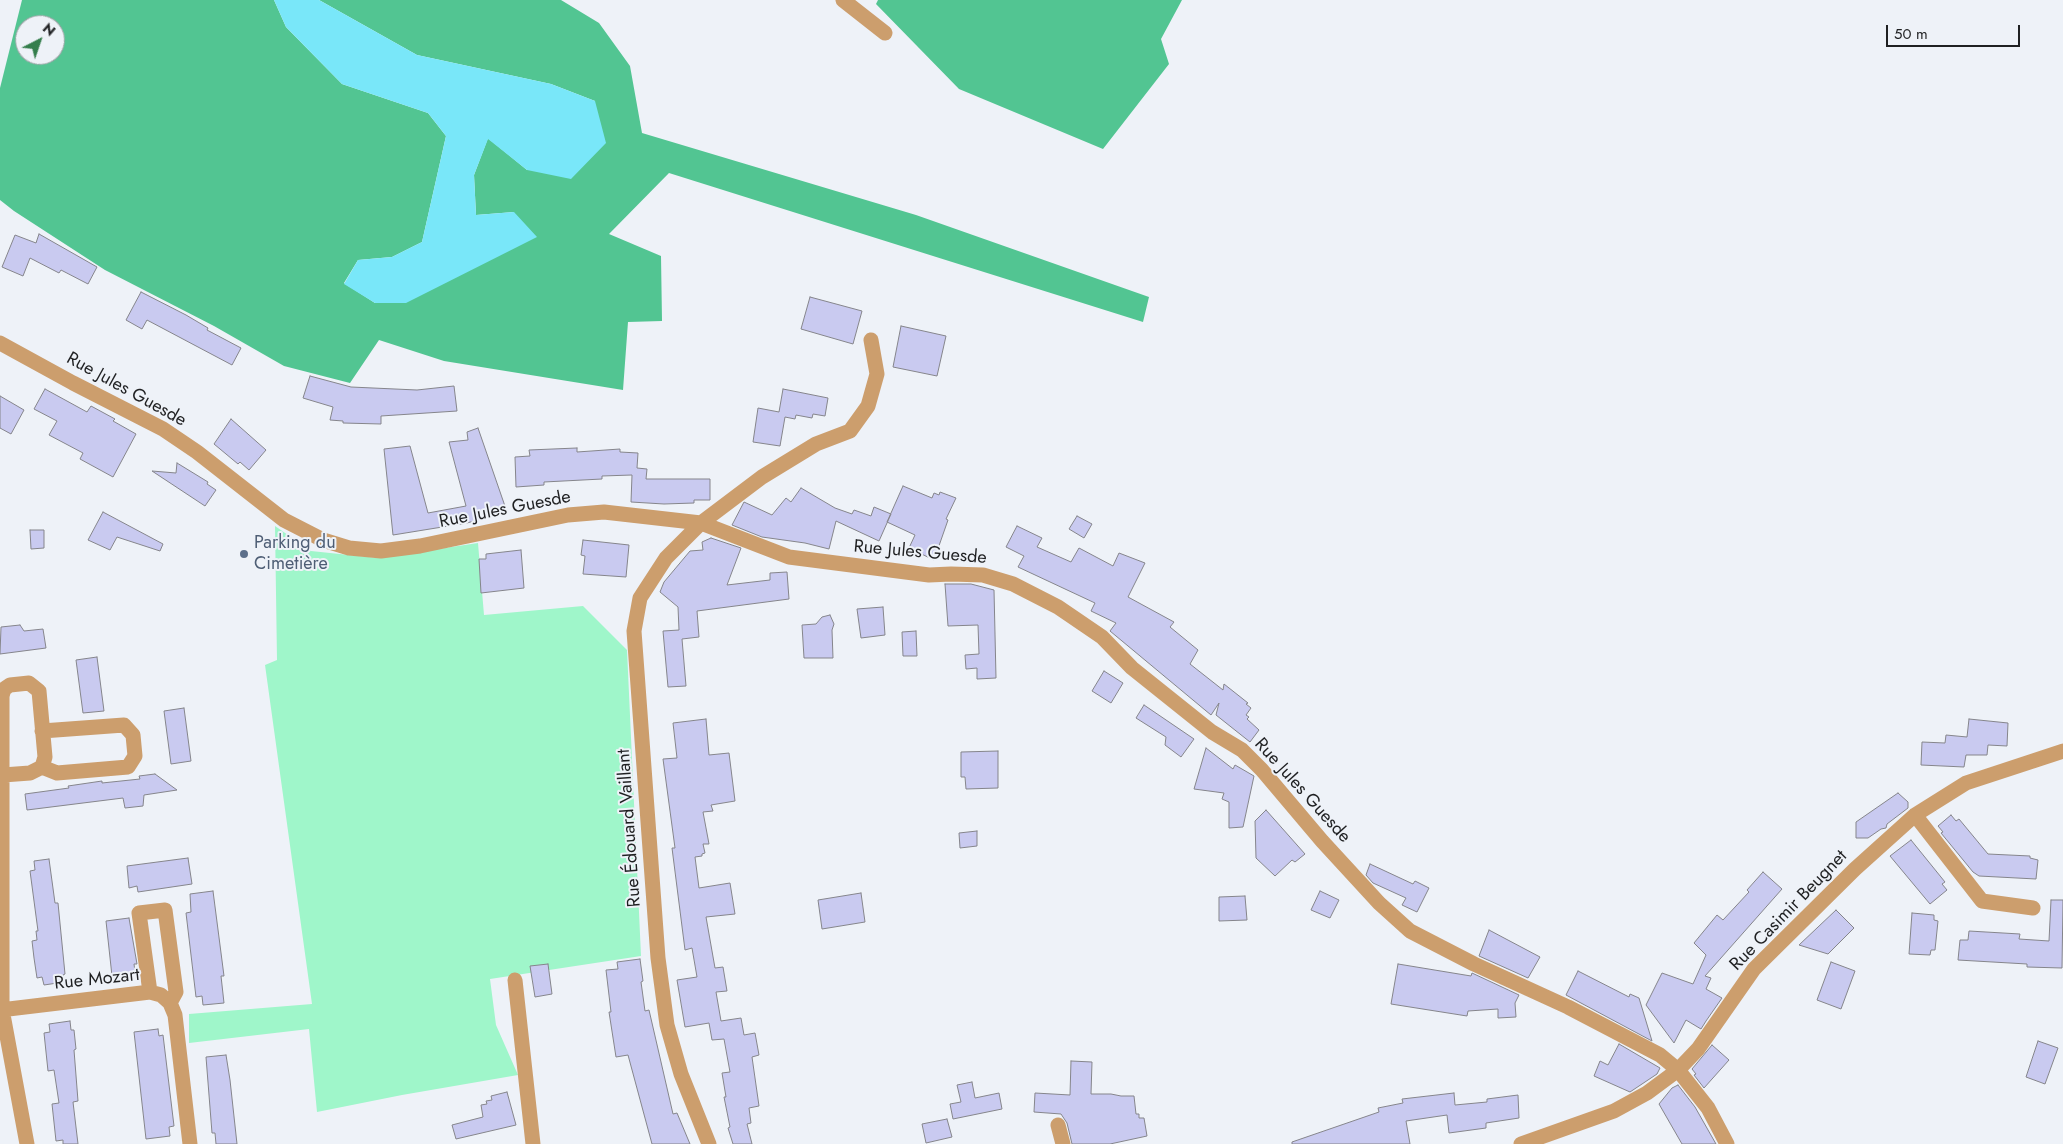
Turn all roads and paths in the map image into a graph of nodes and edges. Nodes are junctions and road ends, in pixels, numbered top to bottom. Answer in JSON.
{"nodes":[{"id":1,"x":843,"y":0,"type":"edge"},
{"id":2,"x":885,"y":33,"type":"dead end"},
{"id":3,"x":871,"y":340,"type":"dead end"},
{"id":4,"x":0,"y":343,"type":"edge"},
{"id":5,"x":700,"y":523,"type":"junction"},
{"id":6,"x":42,"y":731,"type":"junction"},
{"id":7,"x":2063,"y":751,"type":"edge"},
{"id":8,"x":42,"y":767,"type":"junction"},
{"id":9,"x":3,"y":775,"type":"junction"},
{"id":10,"x":1915,"y":815,"type":"junction"},
{"id":11,"x":2033,"y":908,"type":"dead end"},
{"id":12,"x":515,"y":980,"type":"dead end"},
{"id":13,"x":150,"y":992,"type":"junction"},
{"id":14,"x":170,"y":1003,"type":"junction"},
{"id":15,"x":1,"y":1010,"type":"edge"},
{"id":16,"x":1678,"y":1070,"type":"junction"},
{"id":17,"x":1058,"y":1125,"type":"dead end"},
{"id":18,"x":27,"y":1144,"type":"edge"},
{"id":19,"x":190,"y":1144,"type":"edge"},
{"id":20,"x":534,"y":1144,"type":"edge"},
{"id":21,"x":709,"y":1144,"type":"edge"},
{"id":22,"x":1063,"y":1144,"type":"edge"},
{"id":23,"x":1521,"y":1144,"type":"edge"},
{"id":24,"x":1727,"y":1144,"type":"edge"}],
"edges":[{"from":1,"to":2,"type":"street"},
{"from":3,"to":5,"type":"street","name":"Rue Édouard Vaillant"},
{"from":4,"to":5,"type":"street","name":"Rue Jules Guesde"},
{"from":5,"to":16,"type":"street","name":"Rue Jules Guesde"},
{"from":5,"to":21,"type":"street","name":"Rue Édouard Vaillant"},
{"from":6,"to":8,"type":"street"},
{"from":6,"to":8,"type":"street"},
{"from":6,"to":9,"type":"street"},
{"from":7,"to":10,"type":"street","name":"Rue Casimir Beugnet"},
{"from":8,"to":9,"type":"street"},
{"from":9,"to":15,"type":"street"},
{"from":10,"to":11,"type":"street"},
{"from":10,"to":16,"type":"street","name":"Rue Casimir Beugnet"},
{"from":12,"to":20,"type":"street"},
{"from":13,"to":14,"type":"street","name":"Rue Mozart"},
{"from":13,"to":14,"type":"street"},
{"from":13,"to":15,"type":"street","name":"Rue Mozart"},
{"from":14,"to":19,"type":"street"},
{"from":15,"to":18,"type":"street"},
{"from":16,"to":23,"type":"street","name":"Rue Casimir Beugnet"},
{"from":16,"to":24,"type":"street","name":"Rue Jules Guesde"},
{"from":17,"to":22,"type":"street"}]}
